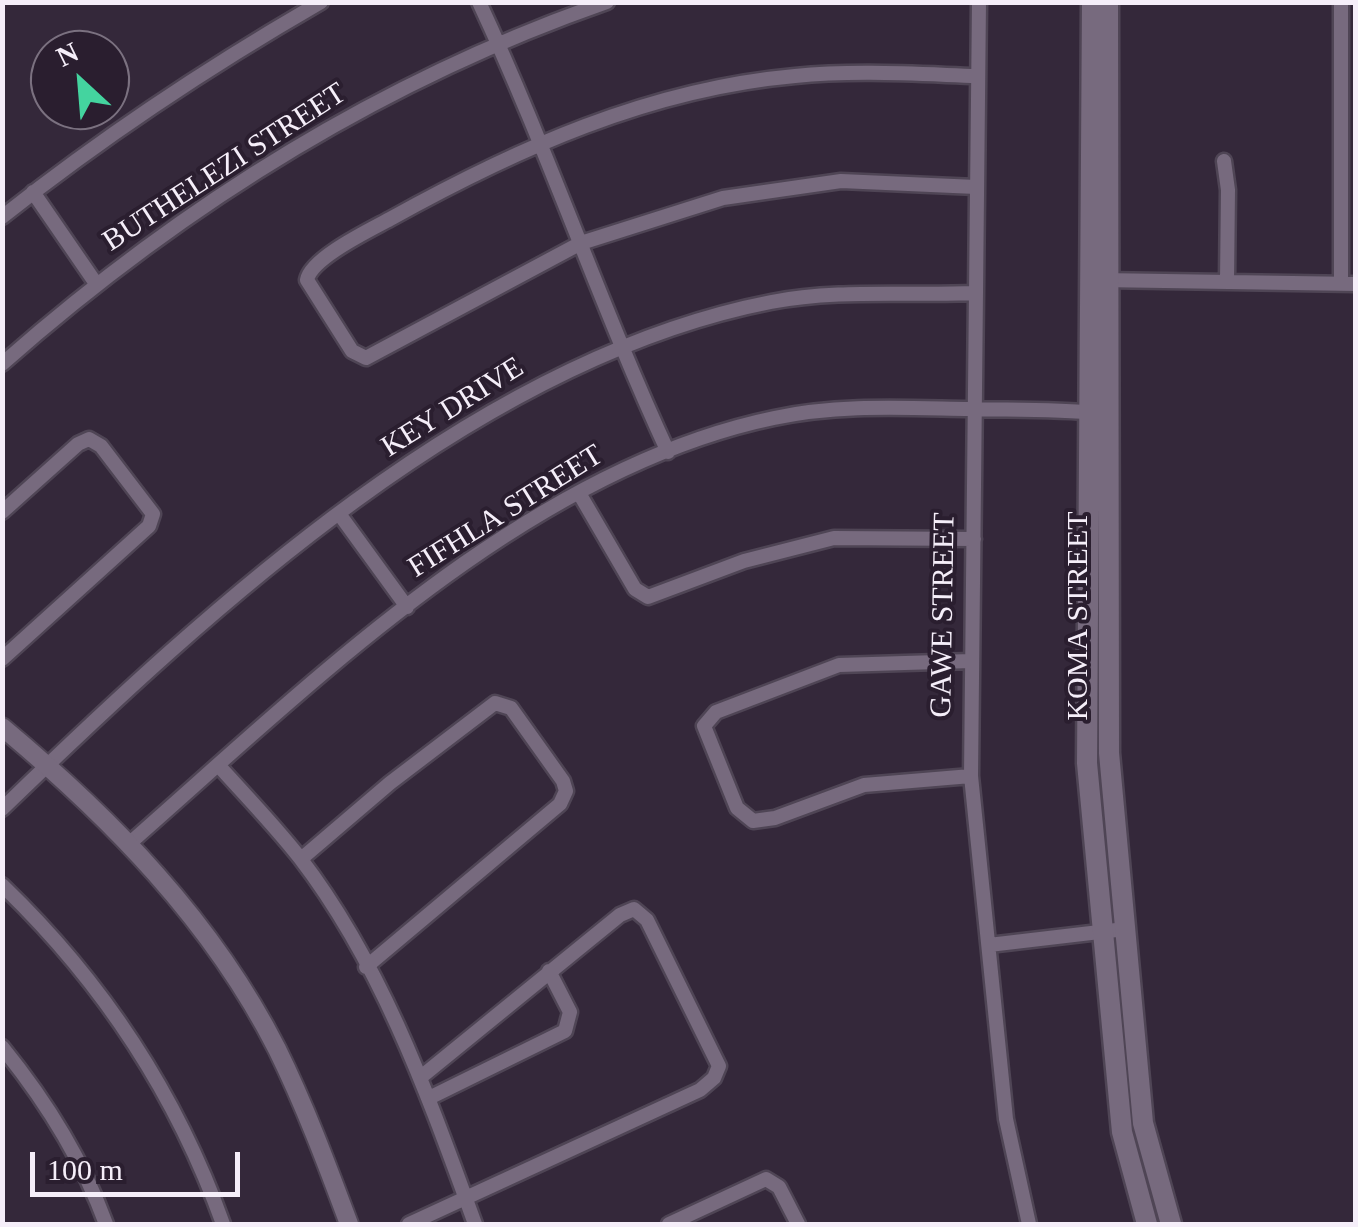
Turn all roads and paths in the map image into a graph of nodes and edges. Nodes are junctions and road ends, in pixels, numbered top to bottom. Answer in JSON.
{"nodes":[{"id":1,"x":321,"y":2,"type":"edge"},
{"id":2,"x":480,"y":2,"type":"edge"},
{"id":3,"x":607,"y":2,"type":"edge"},
{"id":4,"x":978,"y":2,"type":"edge"},
{"id":5,"x":1092,"y":2,"type":"edge"},
{"id":6,"x":1108,"y":2,"type":"edge"},
{"id":7,"x":1340,"y":2,"type":"edge"},
{"id":8,"x":498,"y":42,"type":"junction"},
{"id":9,"x":977,"y":76,"type":"junction"},
{"id":10,"x":1348,"y":88,"type":"edge"},
{"id":11,"x":537,"y":143,"type":"junction"},
{"id":12,"x":1224,"y":161,"type":"dead end"},
{"id":13,"x":976,"y":187,"type":"junction"},
{"id":14,"x":33,"y":192,"type":"junction"},
{"id":15,"x":2,"y":217,"type":"edge"},
{"id":16,"x":581,"y":243,"type":"junction"},
{"id":17,"x":1097,"y":280,"type":"junction"},
{"id":18,"x":1226,"y":280,"type":"junction"},
{"id":19,"x":97,"y":284,"type":"junction"},
{"id":20,"x":1349,"y":284,"type":"edge"},
{"id":21,"x":975,"y":293,"type":"junction"},
{"id":22,"x":619,"y":346,"type":"junction"},
{"id":23,"x":2,"y":364,"type":"edge"},
{"id":24,"x":975,"y":409,"type":"junction"},
{"id":25,"x":1098,"y":413,"type":"junction"},
{"id":26,"x":668,"y":452,"type":"junction"},
{"id":27,"x":579,"y":493,"type":"junction"},
{"id":28,"x":2,"y":512,"type":"edge"},
{"id":29,"x":340,"y":515,"type":"junction"},
{"id":30,"x":974,"y":538,"type":"junction"},
{"id":31,"x":407,"y":607,"type":"junction"},
{"id":32,"x":2,"y":659,"type":"edge"},
{"id":33,"x":971,"y":660,"type":"junction"},
{"id":34,"x":2,"y":727,"type":"edge"},
{"id":35,"x":48,"y":765,"type":"junction"},
{"id":36,"x":219,"y":766,"type":"junction"},
{"id":37,"x":971,"y":776,"type":"junction"},
{"id":38,"x":2,"y":809,"type":"edge"},
{"id":39,"x":131,"y":842,"type":"junction"},
{"id":40,"x":301,"y":859,"type":"junction"},
{"id":41,"x":2,"y":885,"type":"edge"},
{"id":42,"x":1114,"y":931,"type":"junction"},
{"id":43,"x":989,"y":945,"type":"junction"},
{"id":44,"x":366,"y":967,"type":"junction"},
{"id":45,"x":549,"y":971,"type":"junction"},
{"id":46,"x":2,"y":1047,"type":"edge"},
{"id":47,"x":421,"y":1076,"type":"junction"},
{"id":48,"x":429,"y":1098,"type":"junction"},
{"id":49,"x":466,"y":1200,"type":"junction"},
{"id":50,"x":106,"y":1224,"type":"edge"},
{"id":51,"x":222,"y":1224,"type":"edge"},
{"id":52,"x":349,"y":1224,"type":"edge"},
{"id":53,"x":409,"y":1224,"type":"edge"},
{"id":54,"x":474,"y":1224,"type":"edge"},
{"id":55,"x":670,"y":1224,"type":"edge"},
{"id":56,"x":798,"y":1224,"type":"edge"},
{"id":57,"x":1029,"y":1224,"type":"edge"},
{"id":58,"x":1147,"y":1224,"type":"edge"},
{"id":59,"x":1171,"y":1224,"type":"edge"}],
"edges":[{"from":1,"to":14,"type":"street"},
{"from":2,"to":8,"type":"street"},
{"from":3,"to":8,"type":"street","name":"BUTHELEZI STREET"},
{"from":4,"to":9,"type":"street","name":"GAWE STREET"},
{"from":5,"to":17,"type":"main road","name":"KOMA STREET"},
{"from":6,"to":17,"type":"main road","name":"KOMA STREET"},
{"from":7,"to":10,"type":"street"},
{"from":8,"to":11,"type":"street"},
{"from":8,"to":19,"type":"street","name":"BUTHELEZI STREET"},
{"from":9,"to":11,"type":"street"},
{"from":9,"to":13,"type":"street","name":"GAWE STREET"},
{"from":10,"to":20,"type":"street"},
{"from":11,"to":16,"type":"street"},
{"from":11,"to":16,"type":"street"},
{"from":12,"to":18,"type":"street"},
{"from":13,"to":16,"type":"street"},
{"from":13,"to":21,"type":"street","name":"GAWE STREET"},
{"from":14,"to":15,"type":"street"},
{"from":14,"to":19,"type":"street"},
{"from":16,"to":22,"type":"street"},
{"from":17,"to":18,"type":"street"},
{"from":17,"to":25,"type":"main road","name":"KOMA STREET"},
{"from":18,"to":20,"type":"street"},
{"from":19,"to":23,"type":"street","name":"BUTHELEZI STREET"},
{"from":21,"to":22,"type":"street","name":"KEY DRIVE"},
{"from":21,"to":24,"type":"street","name":"GAWE STREET"},
{"from":22,"to":26,"type":"street"},
{"from":22,"to":29,"type":"street","name":"KEY DRIVE"},
{"from":24,"to":25,"type":"street","name":"FIFHLA STREET"},
{"from":24,"to":26,"type":"street","name":"FIFHLA STREET"},
{"from":24,"to":30,"type":"street","name":"GAWE STREET"},
{"from":25,"to":42,"type":"main road","name":"KOMA STREET"},
{"from":26,"to":27,"type":"street","name":"FIFHLA STREET"},
{"from":27,"to":30,"type":"street"},
{"from":27,"to":31,"type":"street","name":"FIFHLA STREET"},
{"from":28,"to":32,"type":"street"},
{"from":29,"to":31,"type":"street"},
{"from":29,"to":35,"type":"street","name":"KEY DRIVE"},
{"from":30,"to":33,"type":"street","name":"GAWE STREET"},
{"from":31,"to":36,"type":"street","name":"FIFHLA STREET"},
{"from":33,"to":37,"type":"street","name":"GAWE STREET"},
{"from":33,"to":37,"type":"street"},
{"from":34,"to":35,"type":"street"},
{"from":35,"to":38,"type":"street","name":"KEY DRIVE"},
{"from":35,"to":39,"type":"street"},
{"from":36,"to":39,"type":"street","name":"FIFHLA STREET"},
{"from":36,"to":40,"type":"street"},
{"from":37,"to":43,"type":"street","name":"GAWE STREET"},
{"from":39,"to":52,"type":"street"},
{"from":40,"to":44,"type":"street"},
{"from":40,"to":44,"type":"street"},
{"from":41,"to":51,"type":"street"},
{"from":42,"to":43,"type":"street"},
{"from":42,"to":58,"type":"main road","name":"KOMA STREET"},
{"from":42,"to":59,"type":"main road","name":"KOMA STREET"},
{"from":43,"to":57,"type":"street","name":"GAWE STREET"},
{"from":44,"to":47,"type":"street"},
{"from":45,"to":47,"type":"street"},
{"from":45,"to":48,"type":"street"},
{"from":45,"to":49,"type":"street"},
{"from":46,"to":50,"type":"street"},
{"from":47,"to":48,"type":"street"},
{"from":48,"to":49,"type":"street"},
{"from":49,"to":53,"type":"street"},
{"from":49,"to":54,"type":"street"},
{"from":55,"to":56,"type":"street"}]}
